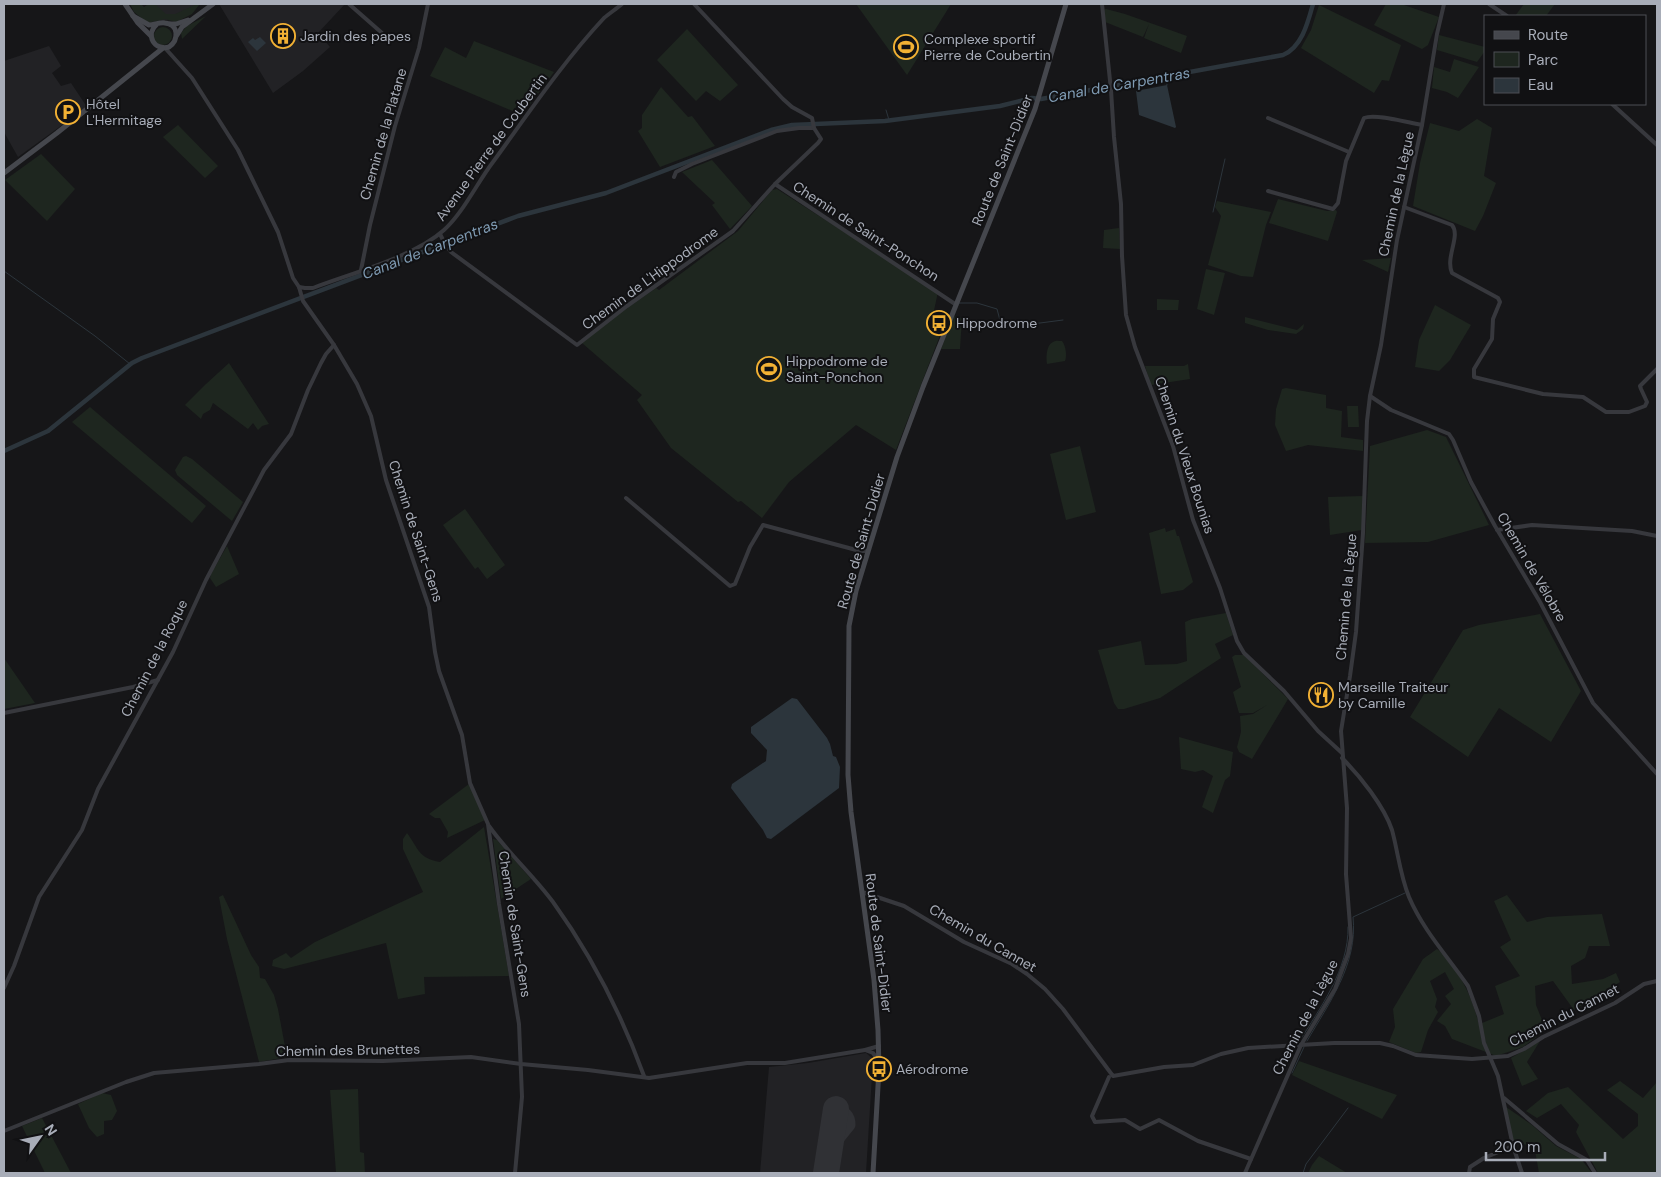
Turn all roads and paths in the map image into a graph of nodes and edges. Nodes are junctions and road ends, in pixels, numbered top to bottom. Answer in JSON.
{"nodes":[{"id":1,"x":125,"y":4,"type":"edge"},
{"id":2,"x":214,"y":4,"type":"edge"},
{"id":3,"x":349,"y":4,"type":"edge"},
{"id":4,"x":428,"y":4,"type":"edge"},
{"id":5,"x":622,"y":4,"type":"edge"},
{"id":6,"x":694,"y":4,"type":"edge"},
{"id":7,"x":1066,"y":4,"type":"edge"},
{"id":8,"x":1102,"y":4,"type":"edge"},
{"id":9,"x":1444,"y":4,"type":"edge"},
{"id":10,"x":1488,"y":4,"type":"edge"},
{"id":11,"x":1505,"y":15,"type":"edge"},
{"id":12,"x":133,"y":16,"type":"junction"},
{"id":13,"x":195,"y":17,"type":"junction"},
{"id":14,"x":157,"y":24,"type":"junction"},
{"id":15,"x":170,"y":24,"type":"junction"},
{"id":16,"x":382,"y":33,"type":"dead end"},
{"id":17,"x":176,"y":35,"type":"junction"},
{"id":18,"x":151,"y":36,"type":"junction"},
{"id":19,"x":154,"y":43,"type":"junction"},
{"id":20,"x":173,"y":44,"type":"junction"},
{"id":21,"x":164,"y":48,"type":"junction"},
{"id":22,"x":150,"y":58,"type":"junction"},
{"id":23,"x":176,"y":58,"type":"junction"},
{"id":24,"x":1613,"y":105,"type":"edge"},
{"id":25,"x":1268,"y":118,"type":"dead end"},
{"id":26,"x":1422,"y":125,"type":"junction"},
{"id":27,"x":814,"y":128,"type":"junction"},
{"id":28,"x":1657,"y":145,"type":"edge"},
{"id":29,"x":1349,"y":152,"type":"junction"},
{"id":30,"x":4,"y":173,"type":"edge"},
{"id":31,"x":674,"y":177,"type":"dead end"},
{"id":32,"x":775,"y":184,"type":"junction"},
{"id":33,"x":1268,"y":191,"type":"dead end"},
{"id":34,"x":1404,"y":207,"type":"junction"},
{"id":35,"x":440,"y":234,"type":"junction"},
{"id":36,"x":361,"y":270,"type":"junction"},
{"id":37,"x":299,"y":287,"type":"junction"},
{"id":38,"x":956,"y":304,"type":"junction"},
{"id":39,"x":334,"y":344,"type":"junction"},
{"id":40,"x":1657,"y":369,"type":"edge"},
{"id":41,"x":1370,"y":396,"type":"junction"},
{"id":42,"x":626,"y":498,"type":"dead end"},
{"id":43,"x":1497,"y":530,"type":"junction"},
{"id":44,"x":1657,"y":536,"type":"edge"},
{"id":45,"x":868,"y":551,"type":"junction"},
{"id":46,"x":158,"y":680,"type":"junction"},
{"id":47,"x":4,"y":713,"type":"edge"},
{"id":48,"x":1342,"y":756,"type":"junction"},
{"id":49,"x":1657,"y":774,"type":"edge"},
{"id":50,"x":488,"y":824,"type":"junction"},
{"id":51,"x":862,"y":892,"type":"junction"},
{"id":52,"x":1657,"y":981,"type":"edge"},
{"id":53,"x":4,"y":988,"type":"edge"},
{"id":54,"x":1301,"y":1045,"type":"junction"},
{"id":55,"x":879,"y":1047,"type":"junction"},
{"id":56,"x":867,"y":1050,"type":"junction"},
{"id":57,"x":1490,"y":1059,"type":"junction"},
{"id":58,"x":879,"y":1061,"type":"junction"},
{"id":59,"x":521,"y":1064,"type":"junction"},
{"id":60,"x":644,"y":1076,"type":"junction"},
{"id":61,"x":1109,"y":1077,"type":"dead end"},
{"id":62,"x":1503,"y":1097,"type":"junction"},
{"id":63,"x":4,"y":1131,"type":"edge"},
{"id":64,"x":1512,"y":1146,"type":"junction"},
{"id":65,"x":1251,"y":1159,"type":"junction"},
{"id":66,"x":515,"y":1173,"type":"edge"},
{"id":67,"x":873,"y":1173,"type":"edge"},
{"id":68,"x":1245,"y":1173,"type":"edge"},
{"id":69,"x":1469,"y":1173,"type":"edge"},
{"id":70,"x":1522,"y":1173,"type":"edge"},
{"id":71,"x":1595,"y":1173,"type":"edge"}],
"edges":[{"from":1,"to":12,"type":"main road"},
{"from":2,"to":13,"type":"main road"},
{"from":3,"to":16,"type":"street"},
{"from":4,"to":36,"type":"street","name":"Chemin de la Platane"},
{"from":5,"to":35,"type":"street","name":"Avenue Pierre de Coubertin"},
{"from":6,"to":27,"type":"street","name":"Chemin de Saint-Ponchon"},
{"from":7,"to":38,"type":"main road","name":"Route de Saint-Didier"},
{"from":8,"to":48,"type":"street","name":"Chemin du Vieux Bounias"},
{"from":9,"to":26,"type":"street","name":"Chemin de la Lègue"},
{"from":10,"to":11,"type":"street"},
{"from":12,"to":14,"type":"main road"},
{"from":12,"to":18,"type":"main road"},
{"from":13,"to":15,"type":"main road"},
{"from":13,"to":17,"type":"main road"},
{"from":14,"to":15,"type":"main road"},
{"from":14,"to":18,"type":"main road"},
{"from":15,"to":17,"type":"main road"},
{"from":17,"to":20,"type":"main road"},
{"from":18,"to":19,"type":"main road"},
{"from":19,"to":21,"type":"main road"},
{"from":19,"to":22,"type":"main road"},
{"from":20,"to":21,"type":"main road"},
{"from":20,"to":23,"type":"street","name":"Chemin de Saint-Gens"},
{"from":21,"to":22,"type":"main road"},
{"from":21,"to":23,"type":"street","name":"Chemin de Saint-Gens"},
{"from":22,"to":30,"type":"main road"},
{"from":23,"to":37,"type":"street","name":"Chemin de Saint-Gens"},
{"from":24,"to":28,"type":"street"},
{"from":25,"to":29,"type":"street"},
{"from":26,"to":29,"type":"street"},
{"from":26,"to":34,"type":"street","name":"Chemin de la Lègue"},
{"from":27,"to":31,"type":"street"},
{"from":27,"to":32,"type":"street","name":"Chemin de Saint-Ponchon"},
{"from":29,"to":33,"type":"street"},
{"from":32,"to":35,"type":"street","name":"Chemin de L'Hippodrome"},
{"from":32,"to":38,"type":"street","name":"Chemin de Saint-Ponchon"},
{"from":34,"to":40,"type":"street"},
{"from":34,"to":41,"type":"street","name":"Chemin de la Lègue"},
{"from":35,"to":36,"type":"street","name":"Avenue Pierre de Coubertin"},
{"from":36,"to":37,"type":"street","name":"Avenue Pierre de Coubertin"},
{"from":37,"to":39,"type":"street","name":"Chemin de Saint-Gens"},
{"from":38,"to":45,"type":"main road","name":"Route de Saint-Didier"},
{"from":39,"to":46,"type":"street","name":"Chemin de la Roque"},
{"from":39,"to":50,"type":"street","name":"Chemin de Saint-Gens"},
{"from":41,"to":43,"type":"street","name":"Chemin de Vélobre"},
{"from":41,"to":48,"type":"street","name":"Chemin de la Lègue"},
{"from":42,"to":45,"type":"street"},
{"from":43,"to":44,"type":"street"},
{"from":43,"to":49,"type":"street","name":"Chemin de Vélobre"},
{"from":45,"to":51,"type":"main road","name":"Route de Saint-Didier"},
{"from":46,"to":47,"type":"street"},
{"from":46,"to":53,"type":"street","name":"Chemin de la Roque"},
{"from":48,"to":54,"type":"street","name":"Chemin de la Lègue"},
{"from":48,"to":57,"type":"street","name":"Chemin du Vieux Bounias"},
{"from":50,"to":59,"type":"street","name":"Chemin de Saint-Gens"},
{"from":50,"to":60,"type":"street"},
{"from":51,"to":54,"type":"street","name":"Chemin du Cannet"},
{"from":51,"to":55,"type":"main road","name":"Route de Saint-Didier"},
{"from":52,"to":57,"type":"street","name":"Chemin du Cannet"},
{"from":54,"to":57,"type":"street","name":"Chemin du Cannet"},
{"from":54,"to":65,"type":"street","name":"Chemin de la Lègue"},
{"from":55,"to":56,"type":"street","name":"Chemin des Brunettes"},
{"from":55,"to":58,"type":"main road","name":"Route de Saint-Didier"},
{"from":56,"to":58,"type":"street"},
{"from":56,"to":60,"type":"street","name":"Chemin des Brunettes"},
{"from":57,"to":62,"type":"street","name":"Chemin du Vieux Bounias"},
{"from":58,"to":67,"type":"main road","name":"Route de Saint-Didier"},
{"from":59,"to":60,"type":"street","name":"Chemin des Brunettes"},
{"from":59,"to":63,"type":"street","name":"Chemin des Brunettes"},
{"from":59,"to":66,"type":"street","name":"Chemin de Saint-Gens"},
{"from":61,"to":65,"type":"street"},
{"from":62,"to":64,"type":"street","name":"Chemin du Vieux Bounias"},
{"from":62,"to":71,"type":"street"},
{"from":64,"to":69,"type":"street"},
{"from":64,"to":70,"type":"street","name":"Chemin du Vieux Bounias"},
{"from":65,"to":68,"type":"street","name":"Chemin de la Lègue"}]}
